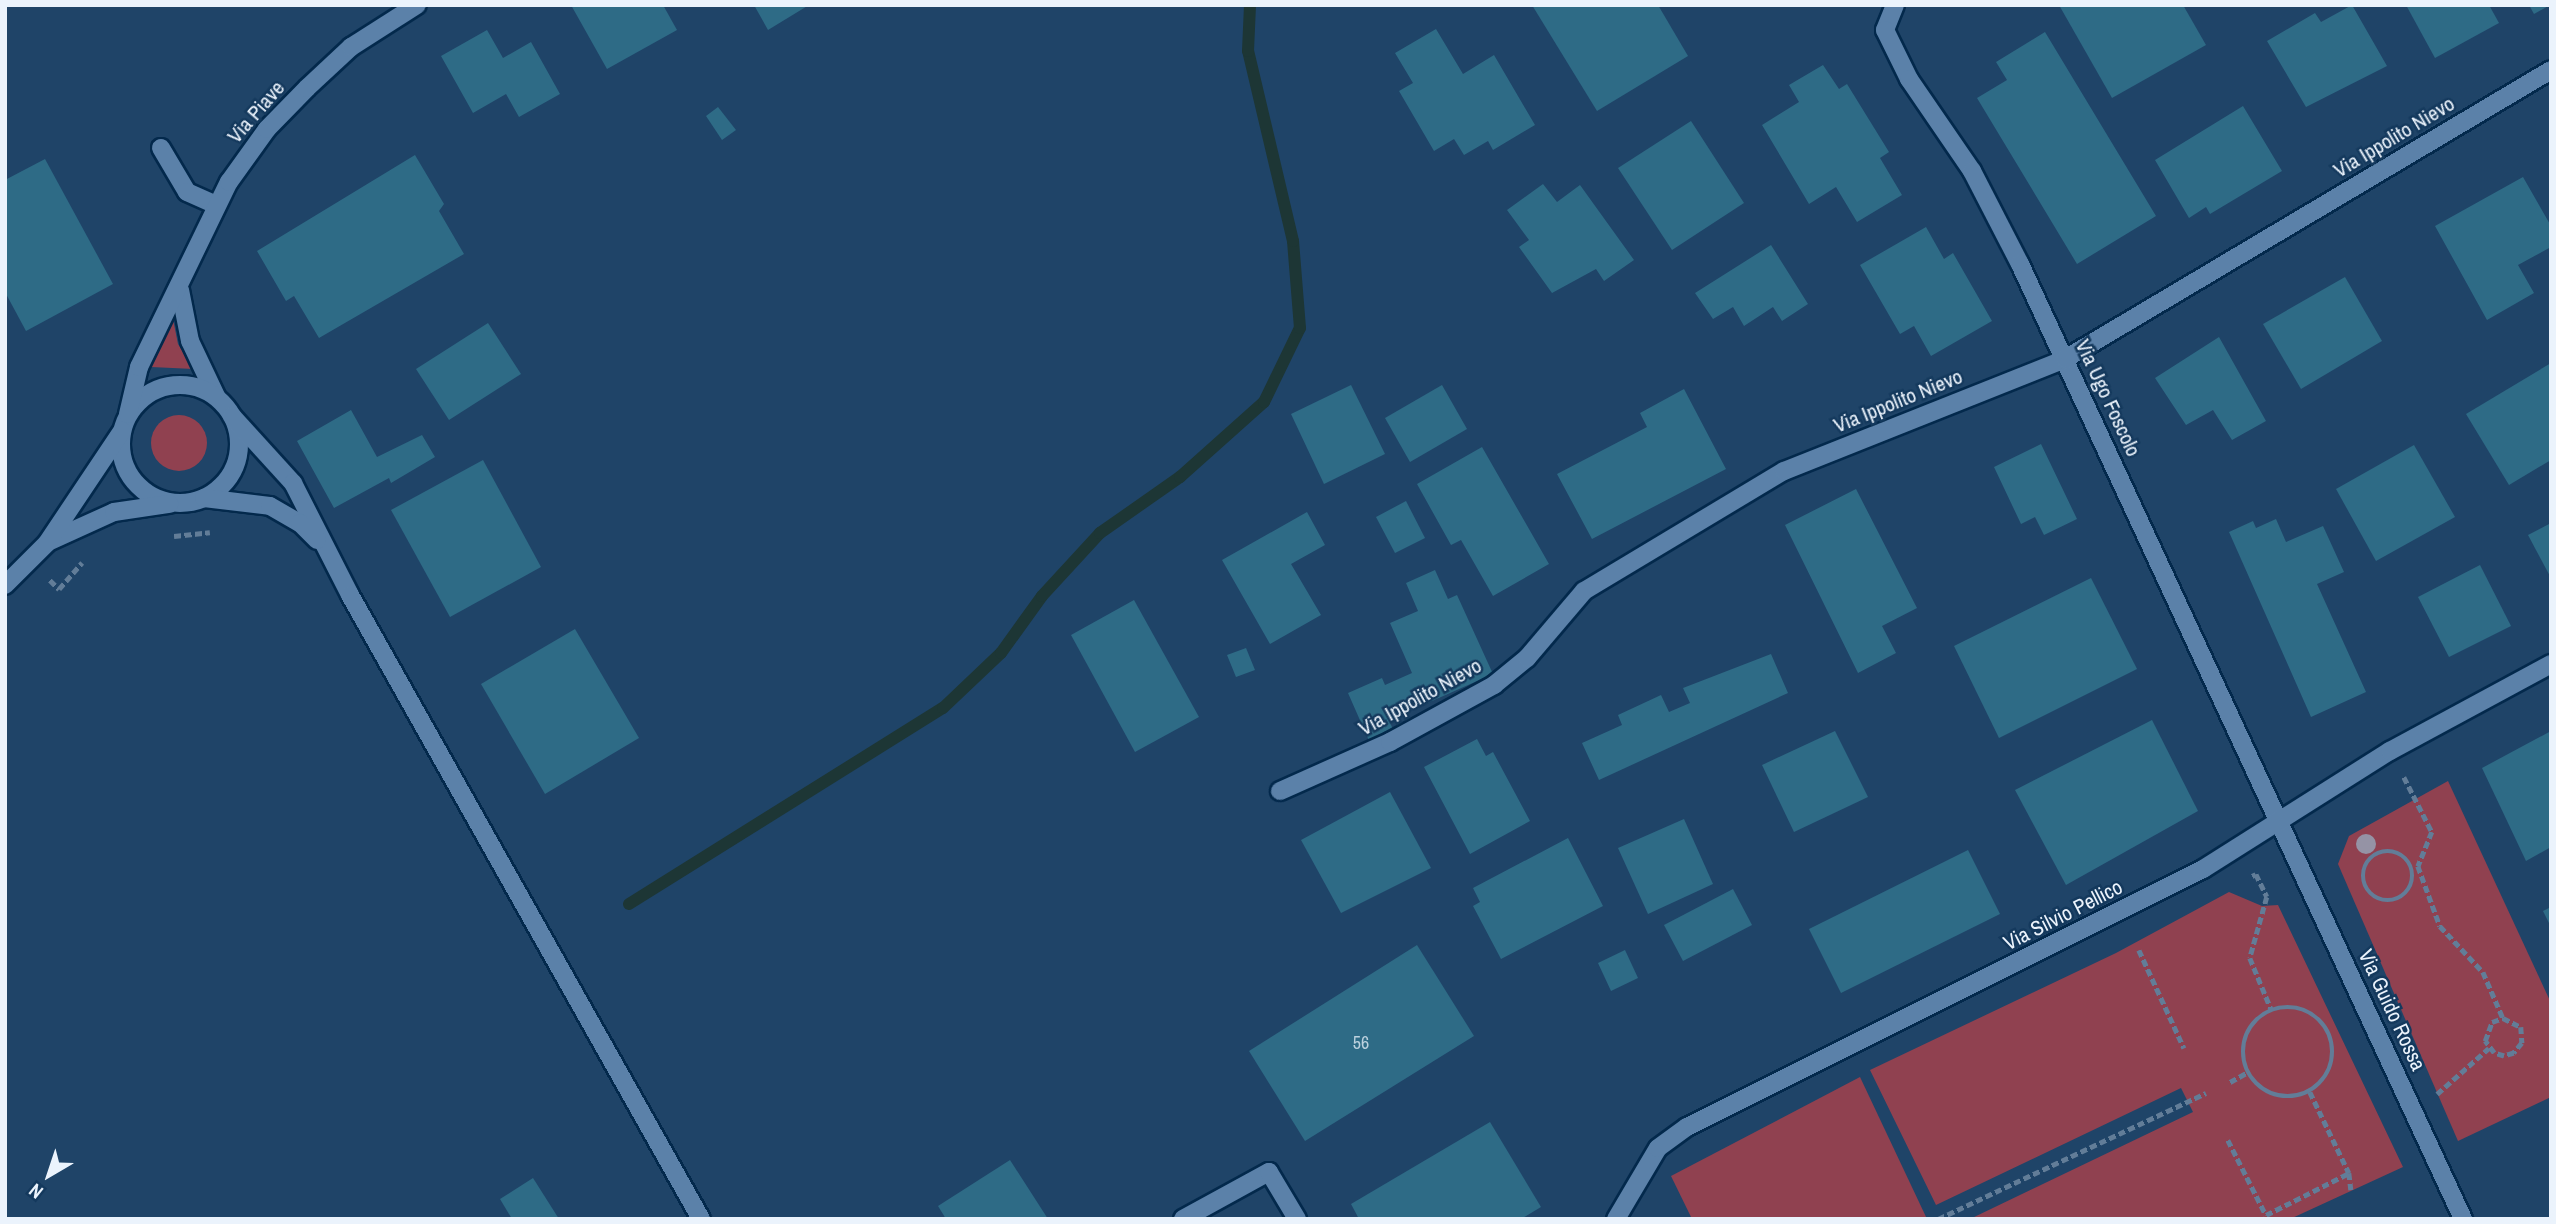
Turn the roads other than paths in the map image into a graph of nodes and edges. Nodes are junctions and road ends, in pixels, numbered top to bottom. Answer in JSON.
{"nodes":[{"id":1,"x":417,"y":5,"type":"edge"},
{"id":2,"x":1895,"y":5,"type":"edge"},
{"id":3,"x":2551,"y":70,"type":"edge"},
{"id":4,"x":161,"y":148,"type":"dead end"},
{"id":5,"x":216,"y":205,"type":"junction"},
{"id":6,"x":180,"y":290,"type":"junction"},
{"id":7,"x":2065,"y":359,"type":"junction"},
{"id":8,"x":216,"y":396,"type":"junction"},
{"id":9,"x":232,"y":416,"type":"junction"},
{"id":10,"x":125,"y":423,"type":"junction"},
{"id":11,"x":205,"y":498,"type":"junction"},
{"id":12,"x":176,"y":503,"type":"junction"},
{"id":13,"x":47,"y":543,"type":"junction"},
{"id":14,"x":329,"y":552,"type":"junction"},
{"id":15,"x":5,"y":585,"type":"edge"},
{"id":16,"x":2551,"y":664,"type":"edge"},
{"id":17,"x":1280,"y":791,"type":"dead end"},
{"id":18,"x":2279,"y":821,"type":"junction"},
{"id":19,"x":701,"y":1219,"type":"edge"},
{"id":20,"x":1184,"y":1219,"type":"edge"},
{"id":21,"x":1297,"y":1219,"type":"edge"},
{"id":22,"x":1616,"y":1219,"type":"edge"},
{"id":23,"x":2463,"y":1219,"type":"edge"}],
"edges":[{"from":1,"to":5,"type":"street","name":"Via Piave"},
{"from":2,"to":7,"type":"street","name":"Via Ugo Foscolo"},
{"from":3,"to":7,"type":"street","name":"Via Ippolito Nievo"},
{"from":4,"to":5,"type":"street"},
{"from":5,"to":6,"type":"street","name":"Via Piave"},
{"from":6,"to":8,"type":"street"},
{"from":6,"to":10,"type":"street","name":"Via Piave"},
{"from":7,"to":17,"type":"street","name":"Via Ippolito Nievo"},
{"from":7,"to":18,"type":"street","name":"Via Ugo Foscolo"},
{"from":8,"to":9,"type":"street"},
{"from":8,"to":10,"type":"street"},
{"from":9,"to":11,"type":"street"},
{"from":9,"to":14,"type":"street"},
{"from":10,"to":12,"type":"street"},
{"from":10,"to":13,"type":"street","name":"Via Piave"},
{"from":11,"to":12,"type":"street"},
{"from":11,"to":14,"type":"street"},
{"from":12,"to":13,"type":"street","name":"Via Piave"},
{"from":13,"to":15,"type":"street","name":"Via Piave"},
{"from":14,"to":19,"type":"street"},
{"from":16,"to":18,"type":"street","name":"Via Silvio Pellico"},
{"from":18,"to":22,"type":"street","name":"Via Silvio Pellico"},
{"from":18,"to":23,"type":"street","name":"Via Guido Rossa"},
{"from":20,"to":21,"type":"street"}]}
